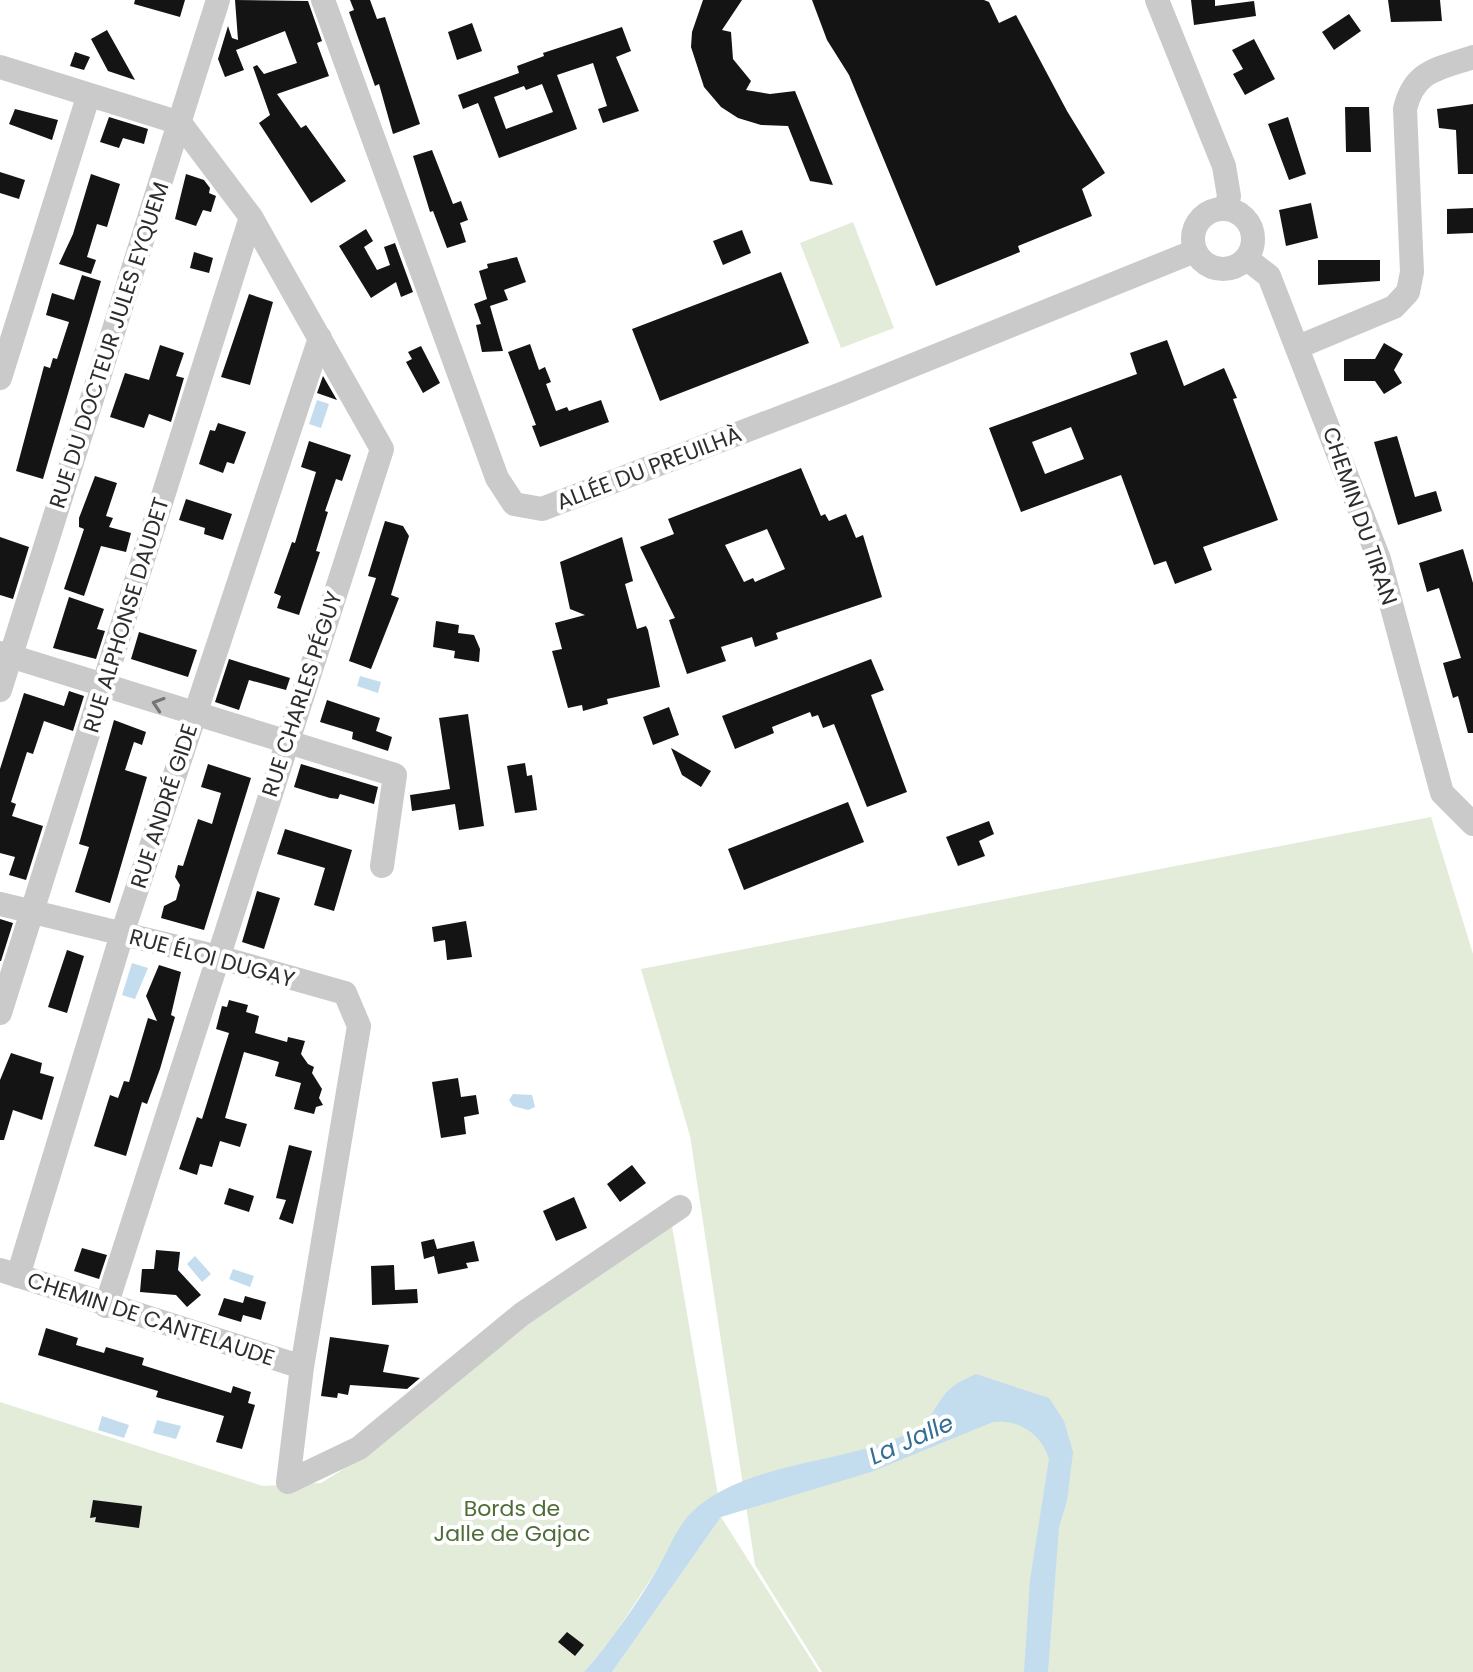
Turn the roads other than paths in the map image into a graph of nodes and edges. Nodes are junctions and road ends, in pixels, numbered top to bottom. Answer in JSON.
{"nodes":[{"id":1,"x":218,"y":0,"type":"edge"},
{"id":2,"x":323,"y":0,"type":"edge"},
{"id":3,"x":1157,"y":0,"type":"edge"},
{"id":4,"x":1473,"y":57,"type":"edge"},
{"id":5,"x":0,"y":68,"type":"edge"},
{"id":6,"x":88,"y":97,"type":"junction"},
{"id":7,"x":180,"y":123,"type":"junction"},
{"id":8,"x":1226,"y":208,"type":"junction"},
{"id":9,"x":251,"y":217,"type":"junction"},
{"id":10,"x":1195,"y":251,"type":"junction"},
{"id":11,"x":1247,"y":259,"type":"junction"},
{"id":12,"x":320,"y":338,"type":"junction"},
{"id":13,"x":1298,"y":347,"type":"junction"},
{"id":14,"x":0,"y":378,"type":"edge"},
{"id":15,"x":5,"y":654,"type":"edge"},
{"id":16,"x":104,"y":687,"type":"junction"},
{"id":17,"x":0,"y":690,"type":"edge"},
{"id":18,"x":194,"y":716,"type":"junction"},
{"id":19,"x":286,"y":744,"type":"junction"},
{"id":20,"x":1473,"y":824,"type":"edge"},
{"id":21,"x":382,"y":866,"type":"dead end"},
{"id":22,"x":0,"y":904,"type":"edge"},
{"id":23,"x":33,"y":914,"type":"junction"},
{"id":24,"x":122,"y":934,"type":"junction"},
{"id":25,"x":218,"y":957,"type":"junction"},
{"id":26,"x":0,"y":1013,"type":"edge"},
{"id":27,"x":352,"y":1071,"type":"joint"},
{"id":28,"x":680,"y":1207,"type":"dead end"},
{"id":29,"x":9,"y":1273,"type":"edge"},
{"id":30,"x":106,"y":1306,"type":"junction"},
{"id":31,"x":302,"y":1367,"type":"junction"}],
"edges":[{"from":1,"to":7,"type":"street","name":"RUE DU DOCTEUR JULES EYQUEM"},
{"from":2,"to":10,"type":"street","name":"ALLÉE DU PREUILHÀ"},
{"from":3,"to":8,"type":"street"},
{"from":4,"to":13,"type":"street"},
{"from":5,"to":6,"type":"street"},
{"from":6,"to":7,"type":"street"},
{"from":6,"to":14,"type":"street"},
{"from":7,"to":9,"type":"street","name":"RUE CHARLES PÉGUY"},
{"from":7,"to":15,"type":"street","name":"RUE DU DOCTEUR JULES EYQUEM"},
{"from":8,"to":10,"type":"street"},
{"from":8,"to":11,"type":"street"},
{"from":9,"to":12,"type":"street","name":"RUE CHARLES PÉGUY"},
{"from":9,"to":16,"type":"street","name":"RUE ALPHONSE DAUDET"},
{"from":10,"to":11,"type":"street"},
{"from":11,"to":13,"type":"street","name":"CHEMIN DU TIRAN"},
{"from":12,"to":18,"type":"street","name":"RUE ANDRÉ GIDE"},
{"from":12,"to":19,"type":"street","name":"RUE CHARLES PÉGUY"},
{"from":13,"to":20,"type":"street","name":"CHEMIN DU TIRAN"},
{"from":15,"to":16,"type":"street"},
{"from":15,"to":17,"type":"street","name":"RUE DU DOCTEUR JULES EYQUEM"},
{"from":18,"to":16,"type":"street","one_way":true},
{"from":16,"to":23,"type":"street","name":"RUE ALPHONSE DAUDET"},
{"from":18,"to":19,"type":"street"},
{"from":18,"to":24,"type":"street","name":"RUE ANDRÉ GIDE"},
{"from":19,"to":21,"type":"street"},
{"from":19,"to":25,"type":"street","name":"RUE CHARLES PÉGUY"},
{"from":22,"to":23,"type":"street","name":"RUE ÉLOI DUGAY"},
{"from":23,"to":24,"type":"street","name":"RUE ÉLOI DUGAY"},
{"from":23,"to":26,"type":"street","name":"RUE ALPHONSE DAUDET"},
{"from":24,"to":25,"type":"street","name":"RUE ÉLOI DUGAY"},
{"from":24,"to":29,"type":"street","name":"RUE ANDRÉ GIDE"},
{"from":25,"to":27,"type":"street","name":"RUE ÉLOI DUGAY"},
{"from":25,"to":30,"type":"street","name":"RUE CHARLES PÉGUY"},
{"from":27,"to":31,"type":"street","name":"CHEMIN DE CANTELAUDE"},
{"from":28,"to":31,"type":"street","name":"CHEMIN DE CANTELAUDE"},
{"from":29,"to":30,"type":"street","name":"CHEMIN DE CANTELAUDE"},
{"from":30,"to":31,"type":"street","name":"CHEMIN DE CANTELAUDE"}]}
